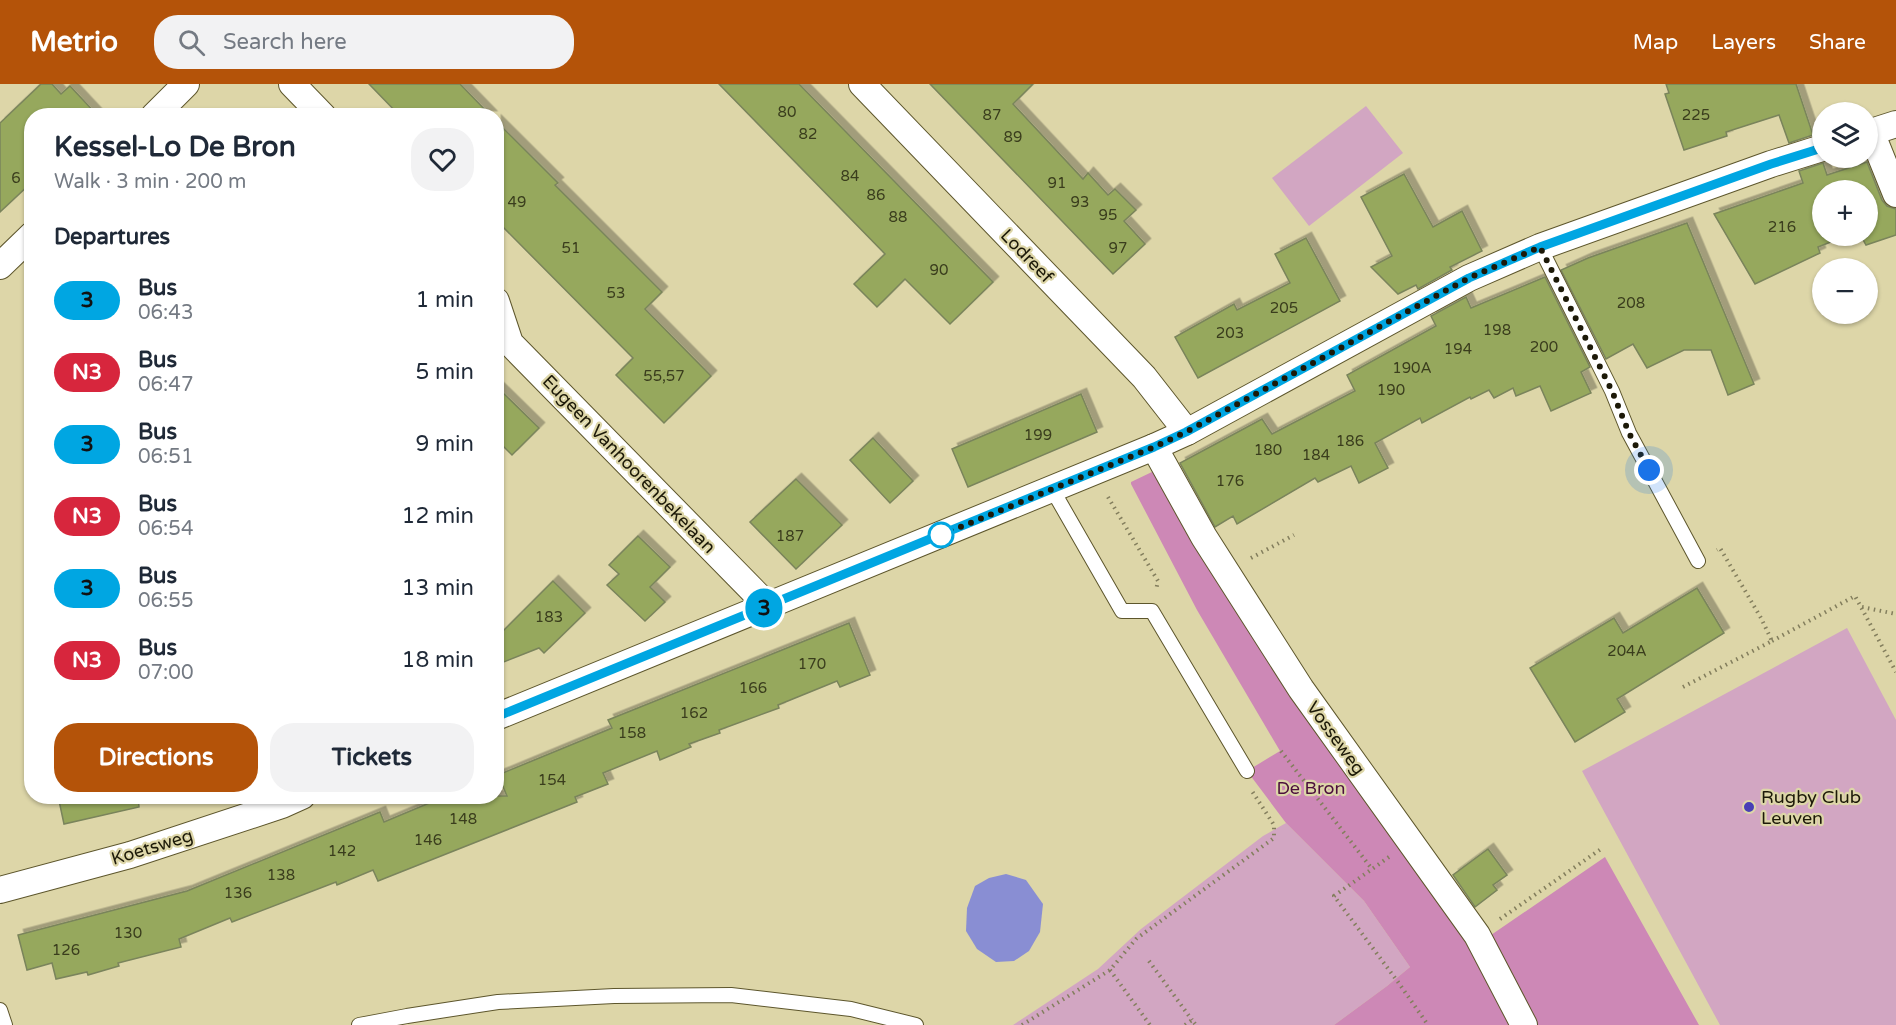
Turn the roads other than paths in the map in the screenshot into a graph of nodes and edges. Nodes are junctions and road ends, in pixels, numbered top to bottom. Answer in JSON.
{"nodes":[{"id":1,"x":186,"y":84,"type":"edge"},
{"id":2,"x":291,"y":84,"type":"edge"},
{"id":3,"x":862,"y":84,"type":"edge"},
{"id":4,"x":162,"y":108,"type":"edge"},
{"id":5,"x":315,"y":108,"type":"edge"},
{"id":6,"x":1896,"y":124,"type":"edge"},
{"id":7,"x":1878,"y":129,"type":"edge"},
{"id":8,"x":1812,"y":151,"type":"edge"},
{"id":9,"x":1878,"y":153,"type":"edge"},
{"id":10,"x":1896,"y":194,"type":"edge"},
{"id":11,"x":24,"y":243,"type":"edge"},
{"id":12,"x":1540,"y":247,"type":"junction"},
{"id":13,"x":0,"y":266,"type":"edge"},
{"id":14,"x":504,"y":328,"type":"edge"},
{"id":15,"x":1186,"y":432,"type":"junction"},
{"id":16,"x":1154,"y":447,"type":"junction"},
{"id":17,"x":1052,"y":489,"type":"junction"},
{"id":18,"x":1698,"y":561,"type":"road end"},
{"id":19,"x":768,"y":606,"type":"junction"},
{"id":20,"x":504,"y":714,"type":"edge"},
{"id":21,"x":1246,"y":771,"type":"road end"},
{"id":22,"x":284,"y":804,"type":"edge"},
{"id":23,"x":0,"y":890,"type":"edge"},
{"id":24,"x":0,"y":1010,"type":"edge"},
{"id":25,"x":4,"y":1025,"type":"edge"},
{"id":26,"x":358,"y":1025,"type":"edge"},
{"id":27,"x":916,"y":1025,"type":"edge"},
{"id":28,"x":1524,"y":1025,"type":"edge"}],
"edges":[{"from":1,"to":4,"type":"street"},
{"from":2,"to":5,"type":"street"},
{"from":3,"to":15,"type":"street","name":"Lodreef"},
{"from":6,"to":7,"type":"street"},
{"from":8,"to":12,"type":"street"},
{"from":9,"to":10,"type":"street"},
{"from":11,"to":13,"type":"street"},
{"from":12,"to":15,"type":"street"},
{"from":12,"to":18,"type":"lane"},
{"from":14,"to":19,"type":"street","name":"Eugeen Vanhoorenbekelaan"},
{"from":15,"to":16,"type":"street"},
{"from":16,"to":17,"type":"street"},
{"from":16,"to":28,"type":"street","name":"Vosseweg"},
{"from":17,"to":19,"type":"street"},
{"from":17,"to":21,"type":"lane"},
{"from":19,"to":20,"type":"street"},
{"from":22,"to":23,"type":"street","name":"Koetsweg"},
{"from":24,"to":25,"type":"lane"},
{"from":26,"to":27,"type":"lane"}]}
